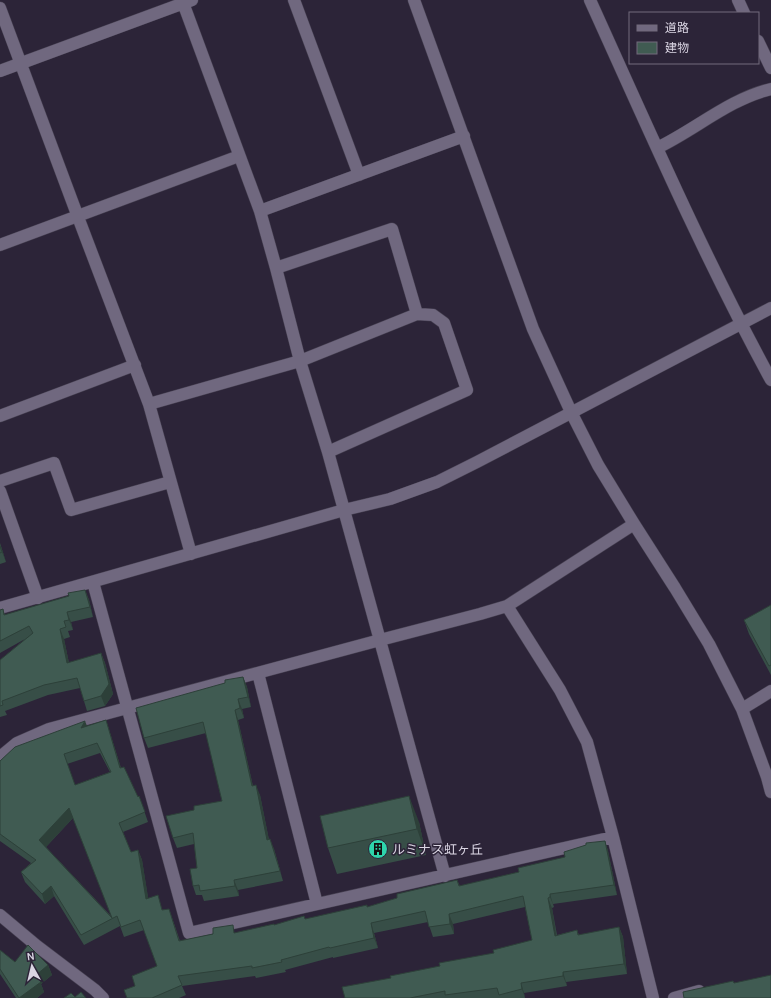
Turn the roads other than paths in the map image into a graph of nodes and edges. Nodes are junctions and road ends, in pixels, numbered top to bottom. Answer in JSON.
{"nodes":[{"id":1,"x":294,"y":0,"type":"edge"},
{"id":2,"x":414,"y":0,"type":"edge"},
{"id":3,"x":590,"y":0,"type":"edge"},
{"id":4,"x":738,"y":0,"type":"edge"},
{"id":5,"x":186,"y":1,"type":"edge"},
{"id":6,"x":0,"y":8,"type":"edge"},
{"id":7,"x":744,"y":12,"type":"edge"},
{"id":8,"x":759,"y":43,"type":"edge"},
{"id":9,"x":21,"y":63,"type":"junction"},
{"id":10,"x":771,"y":68,"type":"edge"},
{"id":11,"x":0,"y":71,"type":"edge"},
{"id":12,"x":771,"y":89,"type":"edge"},
{"id":13,"x":464,"y":136,"type":"junction"},
{"id":14,"x":657,"y":148,"type":"junction"},
{"id":15,"x":239,"y":156,"type":"junction"},
{"id":16,"x":359,"y":174,"type":"junction"},
{"id":17,"x":260,"y":211,"type":"junction"},
{"id":18,"x":78,"y":217,"type":"junction"},
{"id":19,"x":0,"y":245,"type":"edge"},
{"id":20,"x":276,"y":268,"type":"junction"},
{"id":21,"x":771,"y":308,"type":"edge"},
{"id":22,"x":417,"y":314,"type":"junction"},
{"id":23,"x":740,"y":324,"type":"junction"},
{"id":24,"x":300,"y":361,"type":"junction"},
{"id":25,"x":135,"y":365,"type":"junction"},
{"id":26,"x":771,"y":380,"type":"edge"},
{"id":27,"x":149,"y":404,"type":"junction"},
{"id":28,"x":571,"y":412,"type":"junction"},
{"id":29,"x":0,"y":416,"type":"edge"},
{"id":30,"x":328,"y":452,"type":"junction"},
{"id":31,"x":0,"y":481,"type":"edge"},
{"id":32,"x":170,"y":482,"type":"junction"},
{"id":33,"x":0,"y":491,"type":"edge"},
{"id":34,"x":344,"y":510,"type":"junction"},
{"id":35,"x":634,"y":524,"type":"junction"},
{"id":36,"x":191,"y":554,"type":"junction"},
{"id":37,"x":94,"y":582,"type":"junction"},
{"id":38,"x":38,"y":598,"type":"junction"},
{"id":39,"x":507,"y":606,"type":"junction"},
{"id":40,"x":0,"y":608,"type":"edge"},
{"id":41,"x":380,"y":640,"type":"junction"},
{"id":42,"x":258,"y":673,"type":"junction"},
{"id":43,"x":771,"y":691,"type":"edge"},
{"id":44,"x":127,"y":708,"type":"junction"},
{"id":45,"x":742,"y":709,"type":"junction"},
{"id":46,"x":0,"y":757,"type":"edge"},
{"id":47,"x":771,"y":792,"type":"edge"},
{"id":48,"x":613,"y":837,"type":"junction"},
{"id":49,"x":445,"y":876,"type":"junction"},
{"id":50,"x":316,"y":904,"type":"junction"},
{"id":51,"x":0,"y":915,"type":"edge"},
{"id":52,"x":710,"y":988,"type":"edge"},
{"id":53,"x":103,"y":998,"type":"edge"},
{"id":54,"x":653,"y":998,"type":"edge"},
{"id":55,"x":674,"y":998,"type":"edge"}],
"edges":[{"from":1,"to":16,"type":"street"},
{"from":2,"to":13,"type":"street"},
{"from":3,"to":14,"type":"street"},
{"from":4,"to":7,"type":"street"},
{"from":5,"to":9,"type":"street"},
{"from":5,"to":15,"type":"street"},
{"from":6,"to":9,"type":"street"},
{"from":8,"to":10,"type":"street"},
{"from":9,"to":11,"type":"street"},
{"from":9,"to":18,"type":"street"},
{"from":12,"to":14,"type":"street"},
{"from":13,"to":16,"type":"street"},
{"from":13,"to":28,"type":"street"},
{"from":14,"to":23,"type":"street"},
{"from":15,"to":17,"type":"street"},
{"from":15,"to":18,"type":"street"},
{"from":16,"to":17,"type":"street"},
{"from":17,"to":20,"type":"street"},
{"from":18,"to":19,"type":"street"},
{"from":18,"to":25,"type":"street"},
{"from":20,"to":22,"type":"street"},
{"from":20,"to":24,"type":"street"},
{"from":21,"to":23,"type":"street"},
{"from":22,"to":24,"type":"street"},
{"from":22,"to":30,"type":"street"},
{"from":23,"to":26,"type":"street"},
{"from":23,"to":28,"type":"street"},
{"from":24,"to":27,"type":"street"},
{"from":24,"to":30,"type":"street"},
{"from":25,"to":27,"type":"street"},
{"from":25,"to":29,"type":"street"},
{"from":27,"to":32,"type":"street"},
{"from":28,"to":34,"type":"street"},
{"from":28,"to":35,"type":"street"},
{"from":30,"to":34,"type":"street"},
{"from":31,"to":32,"type":"street"},
{"from":32,"to":36,"type":"street"},
{"from":33,"to":38,"type":"street"},
{"from":34,"to":36,"type":"street"},
{"from":34,"to":41,"type":"street"},
{"from":35,"to":39,"type":"street"},
{"from":35,"to":45,"type":"street"},
{"from":36,"to":37,"type":"street"},
{"from":37,"to":38,"type":"street"},
{"from":37,"to":44,"type":"street"},
{"from":38,"to":40,"type":"street"},
{"from":39,"to":41,"type":"street"},
{"from":39,"to":48,"type":"street"},
{"from":41,"to":42,"type":"street"},
{"from":41,"to":49,"type":"street"},
{"from":42,"to":44,"type":"street"},
{"from":42,"to":50,"type":"street"},
{"from":43,"to":45,"type":"street"},
{"from":44,"to":46,"type":"street"},
{"from":44,"to":50,"type":"street"},
{"from":45,"to":47,"type":"street"},
{"from":48,"to":49,"type":"street"},
{"from":48,"to":54,"type":"street"},
{"from":49,"to":50,"type":"street"},
{"from":51,"to":53,"type":"street"},
{"from":52,"to":55,"type":"street"}]}
